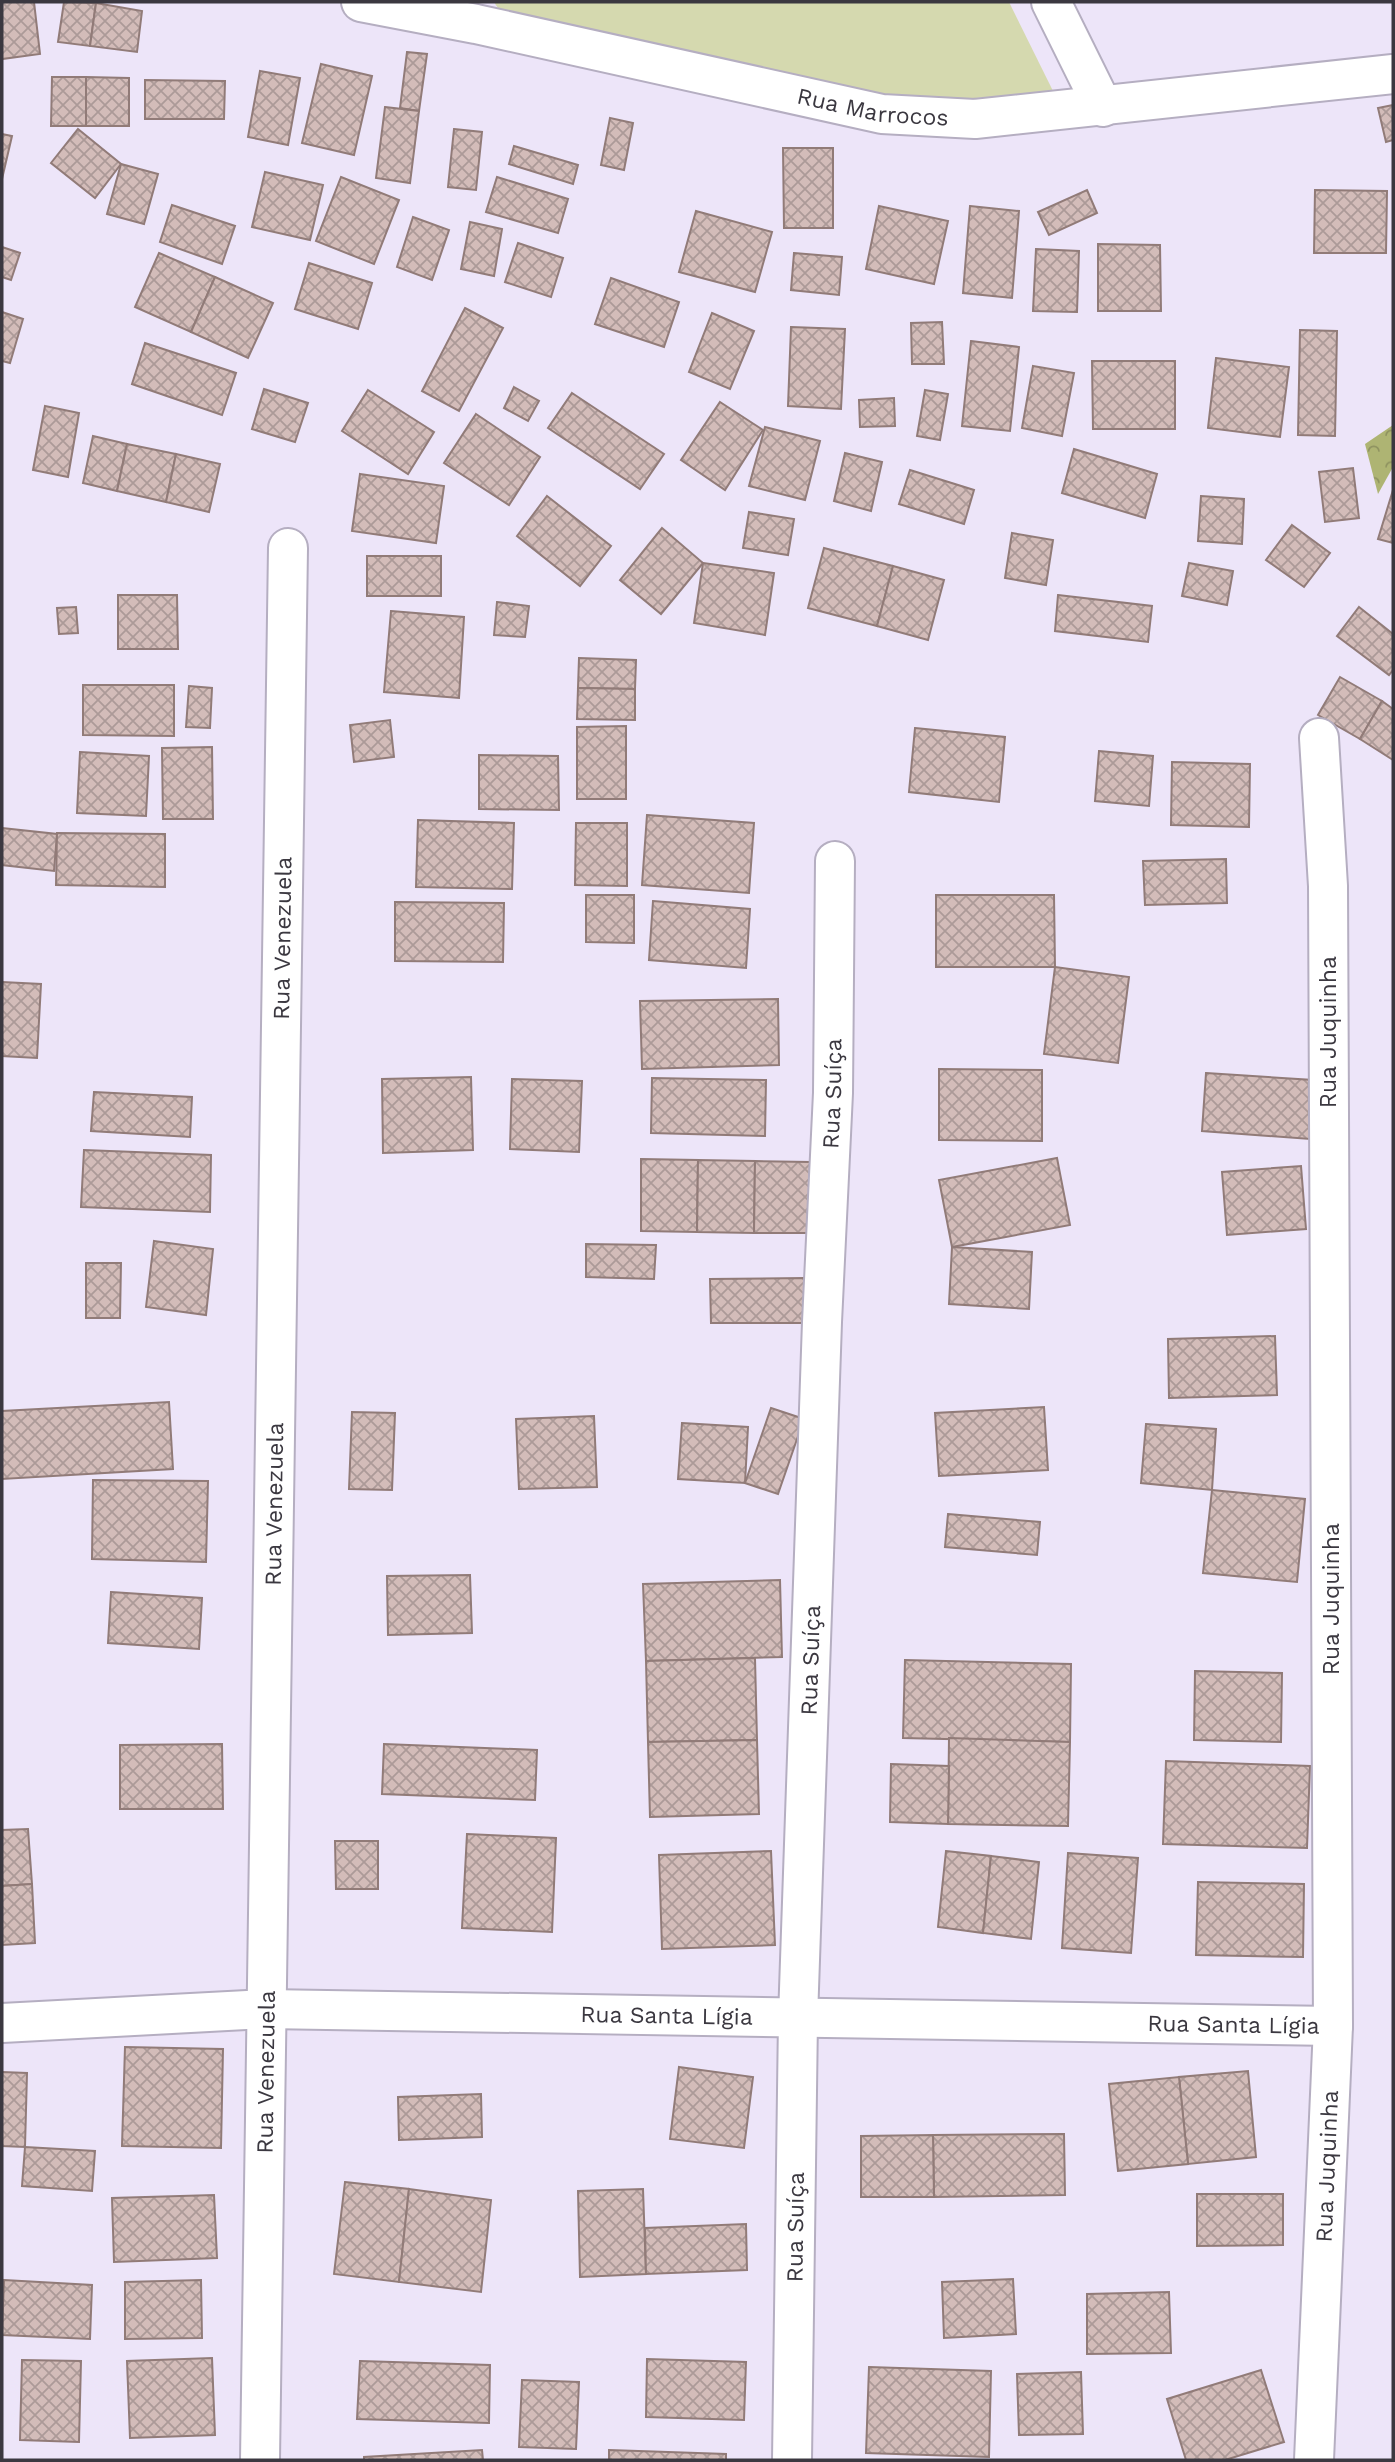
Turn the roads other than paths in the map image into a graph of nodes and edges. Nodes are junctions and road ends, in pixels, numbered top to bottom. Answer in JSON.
{"nodes":[{"id":1,"x":360,"y":2,"type":"edge"},
{"id":2,"x":1051,"y":2,"type":"edge"},
{"id":3,"x":470,"y":13,"type":"edge"},
{"id":4,"x":1393,"y":74,"type":"edge"},
{"id":5,"x":1103,"y":107,"type":"junction"},
{"id":6,"x":288,"y":548,"type":"dead end"},
{"id":7,"x":1319,"y":738,"type":"dead end"},
{"id":8,"x":835,"y":861,"type":"dead end"},
{"id":9,"x":266,"y":2009,"type":"junction"},
{"id":10,"x":798,"y":2018,"type":"junction"},
{"id":11,"x":2,"y":2023,"type":"edge"},
{"id":12,"x":1333,"y":2026,"type":"junction"},
{"id":13,"x":260,"y":2460,"type":"edge"},
{"id":14,"x":792,"y":2460,"type":"edge"},
{"id":15,"x":1314,"y":2460,"type":"edge"}],
"edges":[{"from":1,"to":3,"type":"street","name":"Rua Marrocos"},
{"from":2,"to":5,"type":"street"},
{"from":3,"to":5,"type":"street","name":"Rua Marrocos"},
{"from":4,"to":5,"type":"street","name":"Rua Marrocos"},
{"from":6,"to":9,"type":"street","name":"Rua Venezuela"},
{"from":7,"to":12,"type":"street","name":"Rua Juquinha"},
{"from":8,"to":10,"type":"street","name":"Rua Suíça"},
{"from":9,"to":10,"type":"street","name":"Rua Santa Lígia"},
{"from":9,"to":11,"type":"street","name":"Rua Santa Lígia"},
{"from":9,"to":13,"type":"street","name":"Rua Venezuela"},
{"from":10,"to":12,"type":"street","name":"Rua Santa Lígia"},
{"from":10,"to":14,"type":"street","name":"Rua Suíça"},
{"from":12,"to":15,"type":"street","name":"Rua Juquinha"}]}
